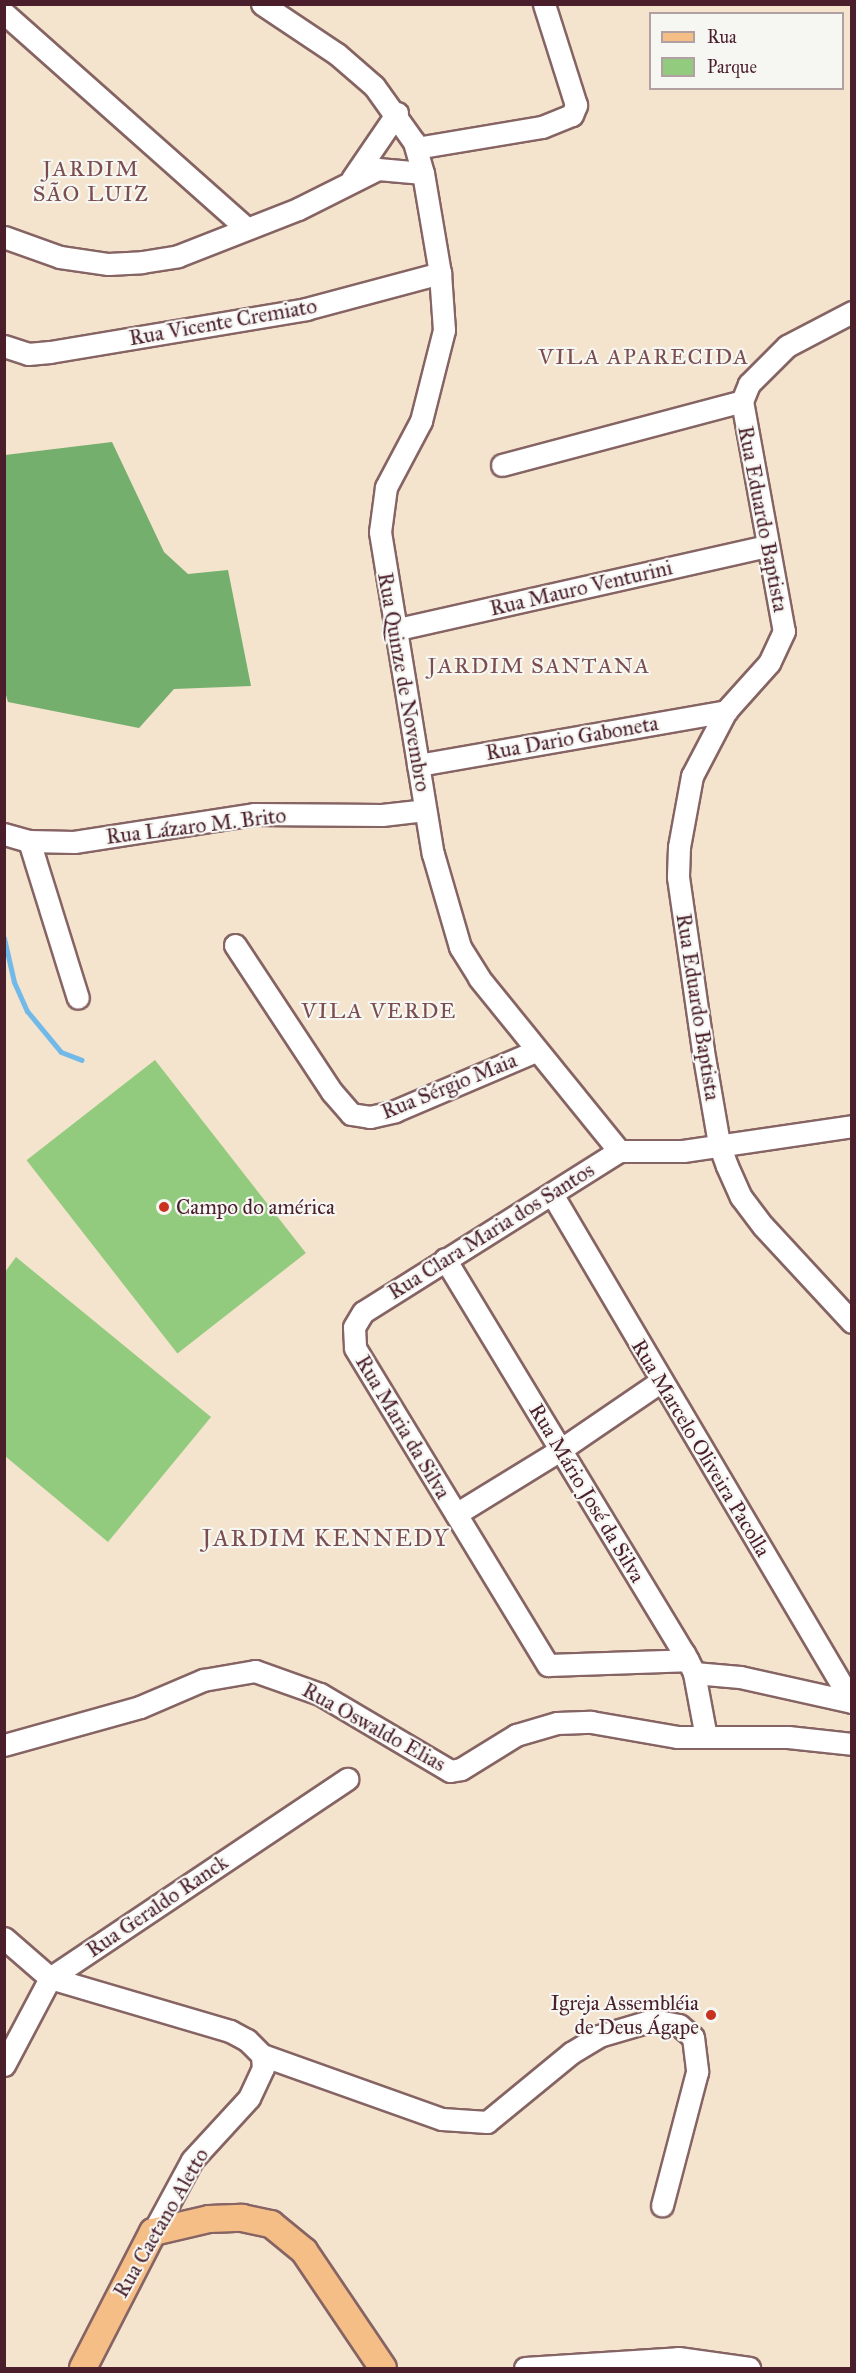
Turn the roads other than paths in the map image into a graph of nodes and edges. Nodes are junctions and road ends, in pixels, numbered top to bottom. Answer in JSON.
{"nodes":[{"id":1,"x":262,"y":4,"type":"edge"},
{"id":2,"x":544,"y":4,"type":"edge"},
{"id":3,"x":4,"y":13,"type":"edge"},
{"id":4,"x":397,"y":114,"type":"junction"},
{"id":5,"x":416,"y":148,"type":"junction"},
{"id":6,"x":423,"y":173,"type":"junction"},
{"id":7,"x":352,"y":180,"type":"junction"},
{"id":8,"x":246,"y":228,"type":"junction"},
{"id":9,"x":4,"y":237,"type":"edge"},
{"id":10,"x":440,"y":273,"type":"junction"},
{"id":11,"x":852,"y":312,"type":"edge"},
{"id":12,"x":4,"y":346,"type":"edge"},
{"id":13,"x":742,"y":401,"type":"junction"},
{"id":14,"x":502,"y":465,"type":"dead end"},
{"id":15,"x":767,"y":546,"type":"junction"},
{"id":16,"x":394,"y":630,"type":"junction"},
{"id":17,"x":726,"y":711,"type":"junction"},
{"id":18,"x":418,"y":765,"type":"junction"},
{"id":19,"x":425,"y":810,"type":"junction"},
{"id":20,"x":4,"y":834,"type":"edge"},
{"id":21,"x":29,"y":842,"type":"junction"},
{"id":22,"x":235,"y":945,"type":"dead end"},
{"id":23,"x":78,"y":998,"type":"dead end"},
{"id":24,"x":536,"y":1051,"type":"junction"},
{"id":25,"x":852,"y":1126,"type":"edge"},
{"id":26,"x":719,"y":1144,"type":"junction"},
{"id":27,"x":620,"y":1151,"type":"junction"},
{"id":28,"x":552,"y":1194,"type":"junction"},
{"id":29,"x":445,"y":1258,"type":"junction"},
{"id":30,"x":363,"y":1312,"type":"joint"},
{"id":31,"x":852,"y":1322,"type":"edge"},
{"id":32,"x":661,"y":1381,"type":"junction"},
{"id":33,"x":560,"y":1450,"type":"junction"},
{"id":34,"x":456,"y":1514,"type":"junction"},
{"id":35,"x":691,"y":1666,"type":"junction"},
{"id":36,"x":851,"y":1702,"type":"edge"},
{"id":37,"x":706,"y":1737,"type":"junction"},
{"id":38,"x":852,"y":1744,"type":"edge"},
{"id":39,"x":4,"y":1745,"type":"edge"},
{"id":40,"x":347,"y":1779,"type":"dead end"},
{"id":41,"x":4,"y":1938,"type":"edge"},
{"id":42,"x":50,"y":1978,"type":"junction"},
{"id":43,"x":262,"y":2055,"type":"junction"},
{"id":44,"x":4,"y":2065,"type":"edge"},
{"id":45,"x":662,"y":2205,"type":"dead end"},
{"id":46,"x":153,"y":2232,"type":"junction"},
{"id":47,"x":83,"y":2368,"type":"edge"},
{"id":48,"x":383,"y":2368,"type":"edge"},
{"id":49,"x":525,"y":2368,"type":"edge"},
{"id":50,"x":749,"y":2368,"type":"edge"}],
"edges":[{"from":1,"to":4,"type":"street","name":"Rua Quinze de Novembro"},
{"from":2,"to":5,"type":"street"},
{"from":3,"to":8,"type":"street"},
{"from":4,"to":5,"type":"street","name":"Rua Quinze de Novembro"},
{"from":4,"to":7,"type":"street"},
{"from":5,"to":6,"type":"street","name":"Rua Quinze de Novembro"},
{"from":6,"to":7,"type":"street"},
{"from":6,"to":10,"type":"street","name":"Rua Quinze de Novembro"},
{"from":7,"to":8,"type":"street"},
{"from":8,"to":9,"type":"street"},
{"from":10,"to":12,"type":"street","name":"Rua Vicente Cremiato"},
{"from":10,"to":16,"type":"street","name":"Rua Quinze de Novembro"},
{"from":11,"to":13,"type":"street","name":"Rua Eduardo Baptista"},
{"from":13,"to":14,"type":"street"},
{"from":13,"to":15,"type":"street","name":"Rua Eduardo Baptista"},
{"from":15,"to":16,"type":"street","name":"Rua Mauro Venturini"},
{"from":15,"to":17,"type":"street","name":"Rua Eduardo Baptista"},
{"from":16,"to":18,"type":"street","name":"Rua Quinze de Novembro"},
{"from":17,"to":18,"type":"street","name":"Rua Dario Gaboneta"},
{"from":17,"to":26,"type":"street","name":"Rua Eduardo Baptista"},
{"from":18,"to":19,"type":"street","name":"Rua Quinze de Novembro"},
{"from":19,"to":21,"type":"street","name":"Rua Lázaro M. Brito"},
{"from":19,"to":24,"type":"street","name":"Rua Quinze de Novembro"},
{"from":20,"to":21,"type":"street","name":"Rua Lázaro M. Brito"},
{"from":21,"to":23,"type":"street"},
{"from":22,"to":24,"type":"street","name":"Rua Sérgio Maia"},
{"from":24,"to":27,"type":"street","name":"Rua Quinze de Novembro"},
{"from":25,"to":26,"type":"street"},
{"from":26,"to":27,"type":"street"},
{"from":26,"to":31,"type":"street","name":"Rua Eduardo Baptista"},
{"from":27,"to":28,"type":"street","name":"Rua Clara Maria dos Santos"},
{"from":28,"to":29,"type":"street","name":"Rua Clara Maria dos Santos"},
{"from":28,"to":32,"type":"street","name":"Rua Marcelo Oliveira Pacolla"},
{"from":29,"to":30,"type":"street","name":"Rua Clara Maria dos Santos"},
{"from":29,"to":33,"type":"street","name":"Rua Mário José da Silva"},
{"from":30,"to":34,"type":"street","name":"Rua Maria da Silva"},
{"from":32,"to":33,"type":"street"},
{"from":32,"to":36,"type":"street","name":"Rua Marcelo Oliveira Pacolla"},
{"from":33,"to":34,"type":"street"},
{"from":33,"to":35,"type":"street","name":"Rua Mário José da Silva"},
{"from":34,"to":35,"type":"street","name":"Rua Maria da Silva"},
{"from":35,"to":36,"type":"street","name":"Rua Maria da Silva"},
{"from":35,"to":37,"type":"street","name":"Rua Mário José da Silva"},
{"from":37,"to":38,"type":"street","name":"Rua Oswaldo Elias"},
{"from":37,"to":39,"type":"street","name":"Rua Oswaldo Elias"},
{"from":40,"to":42,"type":"street","name":"Rua Geraldo Ranck"},
{"from":41,"to":42,"type":"street"},
{"from":42,"to":43,"type":"street"},
{"from":42,"to":44,"type":"street","name":"Rua Geraldo Ranck"},
{"from":43,"to":45,"type":"street"},
{"from":43,"to":46,"type":"street","name":"Rua Caetano Aletto"},
{"from":46,"to":47,"type":"main road","name":"Rua Caetano Aletto"},
{"from":46,"to":48,"type":"main road"},
{"from":49,"to":50,"type":"street"}]}
